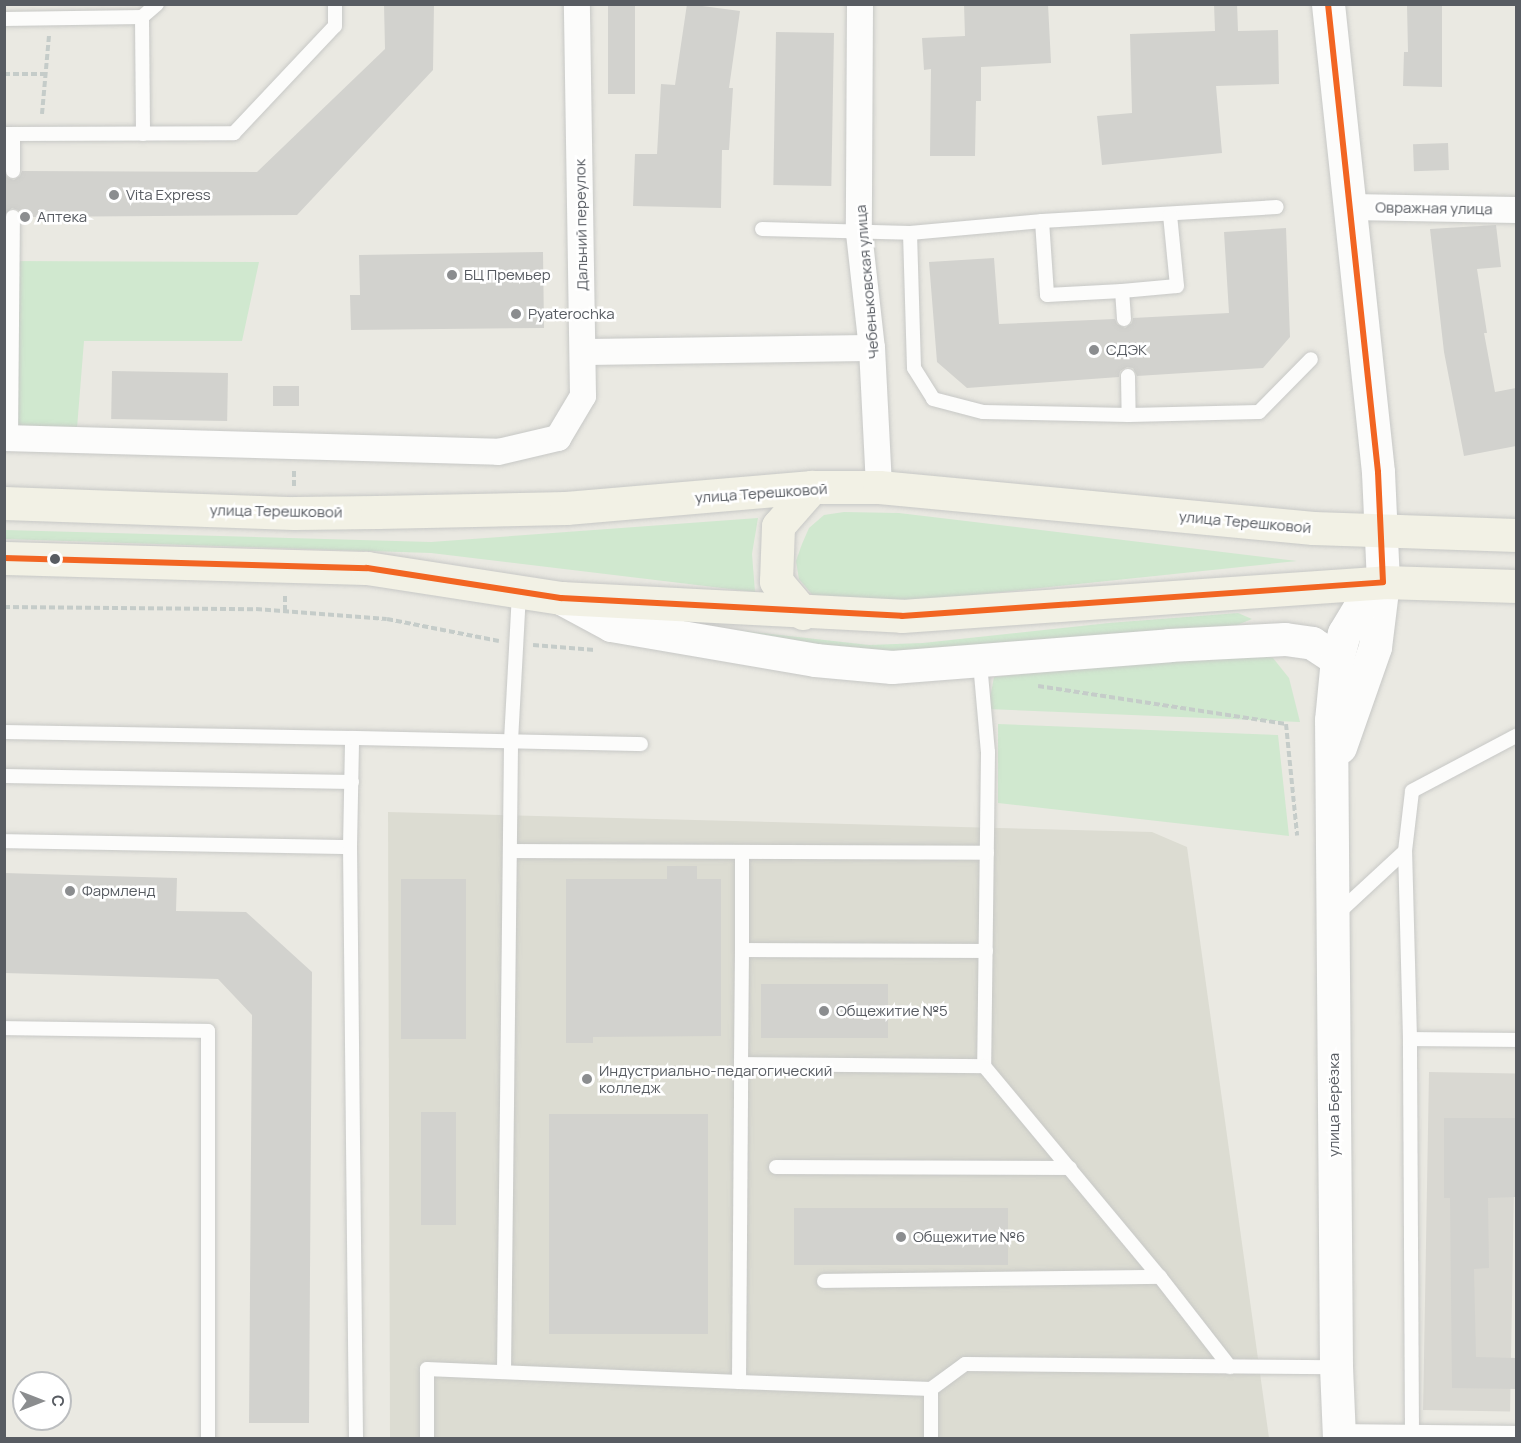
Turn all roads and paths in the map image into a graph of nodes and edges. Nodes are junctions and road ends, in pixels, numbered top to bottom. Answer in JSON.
{"nodes":[{"id":1,"x":157,"y":4,"type":"edge"},
{"id":2,"x":335,"y":4,"type":"edge"},
{"id":3,"x":578,"y":4,"type":"edge"},
{"id":4,"x":860,"y":4,"type":"edge"},
{"id":5,"x":1328,"y":4,"type":"edge"},
{"id":6,"x":142,"y":17,"type":"junction"},
{"id":7,"x":51,"y":18,"type":"junction"},
{"id":8,"x":4,"y":19,"type":"edge"},
{"id":9,"x":4,"y":74,"type":"edge"},
{"id":10,"x":46,"y":74,"type":"junction"},
{"id":11,"x":9,"y":134,"type":"edge"},
{"id":12,"x":41,"y":134,"type":"junction"},
{"id":13,"x":143,"y":134,"type":"junction"},
{"id":14,"x":14,"y":171,"type":"dead end"},
{"id":15,"x":1277,"y":207,"type":"dead end"},
{"id":16,"x":1351,"y":207,"type":"junction"},
{"id":17,"x":1516,"y":210,"type":"edge"},
{"id":18,"x":1170,"y":215,"type":"junction"},
{"id":19,"x":13,"y":217,"type":"dead end"},
{"id":20,"x":1042,"y":221,"type":"junction"},
{"id":21,"x":762,"y":229,"type":"dead end"},
{"id":22,"x":859,"y":233,"type":"junction"},
{"id":23,"x":910,"y":233,"type":"junction"},
{"id":24,"x":1122,"y":291,"type":"junction"},
{"id":25,"x":1124,"y":319,"type":"dead end"},
{"id":26,"x":872,"y":348,"type":"junction"},
{"id":27,"x":583,"y":352,"type":"junction"},
{"id":28,"x":1311,"y":359,"type":"dead end"},
{"id":29,"x":1128,"y":376,"type":"dead end"},
{"id":30,"x":1129,"y":415,"type":"junction"},
{"id":31,"x":8,"y":438,"type":"edge"},
{"id":32,"x":812,"y":487,"type":"junction"},
{"id":33,"x":879,"y":487,"type":"junction"},
{"id":34,"x":4,"y":503,"type":"edge"},
{"id":35,"x":1382,"y":530,"type":"junction"},
{"id":36,"x":1516,"y":535,"type":"edge"},
{"id":37,"x":4,"y":558,"type":"edge"},
{"id":38,"x":1383,"y":582,"type":"junction"},
{"id":39,"x":1516,"y":586,"type":"edge"},
{"id":40,"x":519,"y":591,"type":"junction"},
{"id":41,"x":561,"y":598,"type":"junction"},
{"id":42,"x":803,"y":613,"type":"junction"},
{"id":43,"x":1337,"y":659,"type":"junction"},
{"id":44,"x":980,"y":663,"type":"junction"},
{"id":45,"x":4,"y":732,"type":"edge"},
{"id":46,"x":1516,"y":736,"type":"edge"},
{"id":47,"x":352,"y":738,"type":"junction"},
{"id":48,"x":511,"y":741,"type":"junction"},
{"id":49,"x":640,"y":744,"type":"dead end"},
{"id":50,"x":1331,"y":771,"type":"junction"},
{"id":51,"x":4,"y":776,"type":"edge"},
{"id":52,"x":352,"y":782,"type":"junction"},
{"id":53,"x":4,"y":841,"type":"edge"},
{"id":54,"x":351,"y":847,"type":"junction"},
{"id":55,"x":510,"y":851,"type":"junction"},
{"id":56,"x":1405,"y":851,"type":"junction"},
{"id":57,"x":742,"y":852,"type":"junction"},
{"id":58,"x":987,"y":853,"type":"junction"},
{"id":59,"x":1333,"y":917,"type":"junction"},
{"id":60,"x":742,"y":950,"type":"junction"},
{"id":61,"x":986,"y":951,"type":"junction"},
{"id":62,"x":4,"y":1028,"type":"edge"},
{"id":63,"x":1410,"y":1040,"type":"junction"},
{"id":64,"x":1516,"y":1040,"type":"edge"},
{"id":65,"x":741,"y":1064,"type":"junction"},
{"id":66,"x":984,"y":1066,"type":"junction"},
{"id":67,"x":776,"y":1167,"type":"dead end"},
{"id":68,"x":1070,"y":1168,"type":"junction"},
{"id":69,"x":1160,"y":1277,"type":"junction"},
{"id":70,"x":824,"y":1281,"type":"dead end"},
{"id":71,"x":1230,"y":1366,"type":"junction"},
{"id":72,"x":1336,"y":1367,"type":"junction"},
{"id":73,"x":504,"y":1372,"type":"junction"},
{"id":74,"x":740,"y":1382,"type":"junction"},
{"id":75,"x":931,"y":1389,"type":"junction"},
{"id":76,"x":1412,"y":1433,"type":"junction"},
{"id":77,"x":1516,"y":1433,"type":"edge"},
{"id":78,"x":1339,"y":1435,"type":"edge"},
{"id":79,"x":208,"y":1438,"type":"edge"},
{"id":80,"x":356,"y":1438,"type":"edge"},
{"id":81,"x":427,"y":1438,"type":"edge"},
{"id":82,"x":931,"y":1438,"type":"edge"}],
"edges":[{"from":1,"to":6,"type":"lane"},
{"from":2,"to":13,"type":"lane"},
{"from":3,"to":27,"type":"street","name":"Дальний переулок"},
{"from":4,"to":22,"type":"street","name":"Чебеньковская улица"},
{"from":5,"to":16,"type":"main road","name":"улица Берёзка"},
{"from":6,"to":7,"type":"lane"},
{"from":6,"to":13,"type":"lane"},
{"from":7,"to":8,"type":"lane"},
{"from":7,"to":10,"type":"path"},
{"from":9,"to":10,"type":"path"},
{"from":10,"to":12,"type":"path"},
{"from":11,"to":12,"type":"lane"},
{"from":11,"to":14,"type":"lane"},
{"from":12,"to":13,"type":"lane"},
{"from":15,"to":18,"type":"lane"},
{"from":16,"to":17,"type":"street","name":"Овражная улица"},
{"from":16,"to":35,"type":"main road","name":"улица Берёзка"},
{"from":18,"to":20,"type":"lane"},
{"from":18,"to":24,"type":"lane"},
{"from":19,"to":31,"type":"lane"},
{"from":20,"to":23,"type":"lane"},
{"from":20,"to":24,"type":"lane"},
{"from":21,"to":22,"type":"lane"},
{"from":22,"to":23,"type":"lane"},
{"from":22,"to":26,"type":"street","name":"Чебеньковская улица"},
{"from":23,"to":30,"type":"lane"},
{"from":24,"to":25,"type":"lane"},
{"from":26,"to":27,"type":"street"},
{"from":26,"to":33,"type":"street","name":"Чебеньковская улица"},
{"from":27,"to":31,"type":"street","name":"Дальний переулок"},
{"from":28,"to":30,"type":"lane"},
{"from":29,"to":30,"type":"lane"},
{"from":32,"to":33,"type":"main road","name":"улица Терешковой"},
{"from":32,"to":34,"type":"main road","name":"улица Терешковой"},
{"from":32,"to":42,"type":"main road"},
{"from":33,"to":35,"type":"main road","name":"улица Терешковой"},
{"from":35,"to":36,"type":"main road","name":"улица Терешковой"},
{"from":35,"to":38,"type":"main road","name":"улица Берёзка"},
{"from":37,"to":40,"type":"main road"},
{"from":38,"to":39,"type":"main road"},
{"from":38,"to":42,"type":"main road"},
{"from":38,"to":43,"type":"main road","name":"улица Берёзка"},
{"from":38,"to":50,"type":"main road","name":"улица Берёзка"},
{"from":40,"to":41,"type":"main road"},
{"from":40,"to":48,"type":"lane"},
{"from":41,"to":42,"type":"main road"},
{"from":41,"to":44,"type":"main road"},
{"from":43,"to":44,"type":"main road"},
{"from":43,"to":50,"type":"main road","name":"улица Берёзка"},
{"from":44,"to":58,"type":"lane"},
{"from":45,"to":47,"type":"lane"},
{"from":46,"to":56,"type":"lane"},
{"from":47,"to":48,"type":"lane"},
{"from":47,"to":52,"type":"lane"},
{"from":48,"to":49,"type":"lane"},
{"from":48,"to":55,"type":"lane"},
{"from":50,"to":59,"type":"main road","name":"улица Берёзка"},
{"from":51,"to":52,"type":"lane"},
{"from":52,"to":54,"type":"lane"},
{"from":53,"to":54,"type":"lane"},
{"from":54,"to":80,"type":"lane"},
{"from":55,"to":57,"type":"lane"},
{"from":55,"to":73,"type":"lane"},
{"from":56,"to":59,"type":"lane"},
{"from":56,"to":63,"type":"lane"},
{"from":57,"to":58,"type":"lane"},
{"from":57,"to":60,"type":"lane"},
{"from":58,"to":61,"type":"lane"},
{"from":59,"to":72,"type":"main road","name":"улица Берёзка"},
{"from":60,"to":61,"type":"lane"},
{"from":60,"to":65,"type":"lane"},
{"from":61,"to":66,"type":"lane"},
{"from":62,"to":79,"type":"lane"},
{"from":63,"to":64,"type":"lane"},
{"from":63,"to":76,"type":"lane"},
{"from":65,"to":66,"type":"lane"},
{"from":65,"to":74,"type":"lane"},
{"from":66,"to":68,"type":"lane"},
{"from":67,"to":68,"type":"lane"},
{"from":68,"to":69,"type":"lane"},
{"from":69,"to":70,"type":"lane"},
{"from":69,"to":71,"type":"lane"},
{"from":71,"to":72,"type":"lane"},
{"from":71,"to":75,"type":"lane"},
{"from":72,"to":78,"type":"main road","name":"улица Берёзка"},
{"from":73,"to":74,"type":"lane"},
{"from":73,"to":81,"type":"lane"},
{"from":74,"to":75,"type":"lane"},
{"from":75,"to":82,"type":"lane"},
{"from":76,"to":77,"type":"lane"},
{"from":76,"to":78,"type":"lane"}]}
